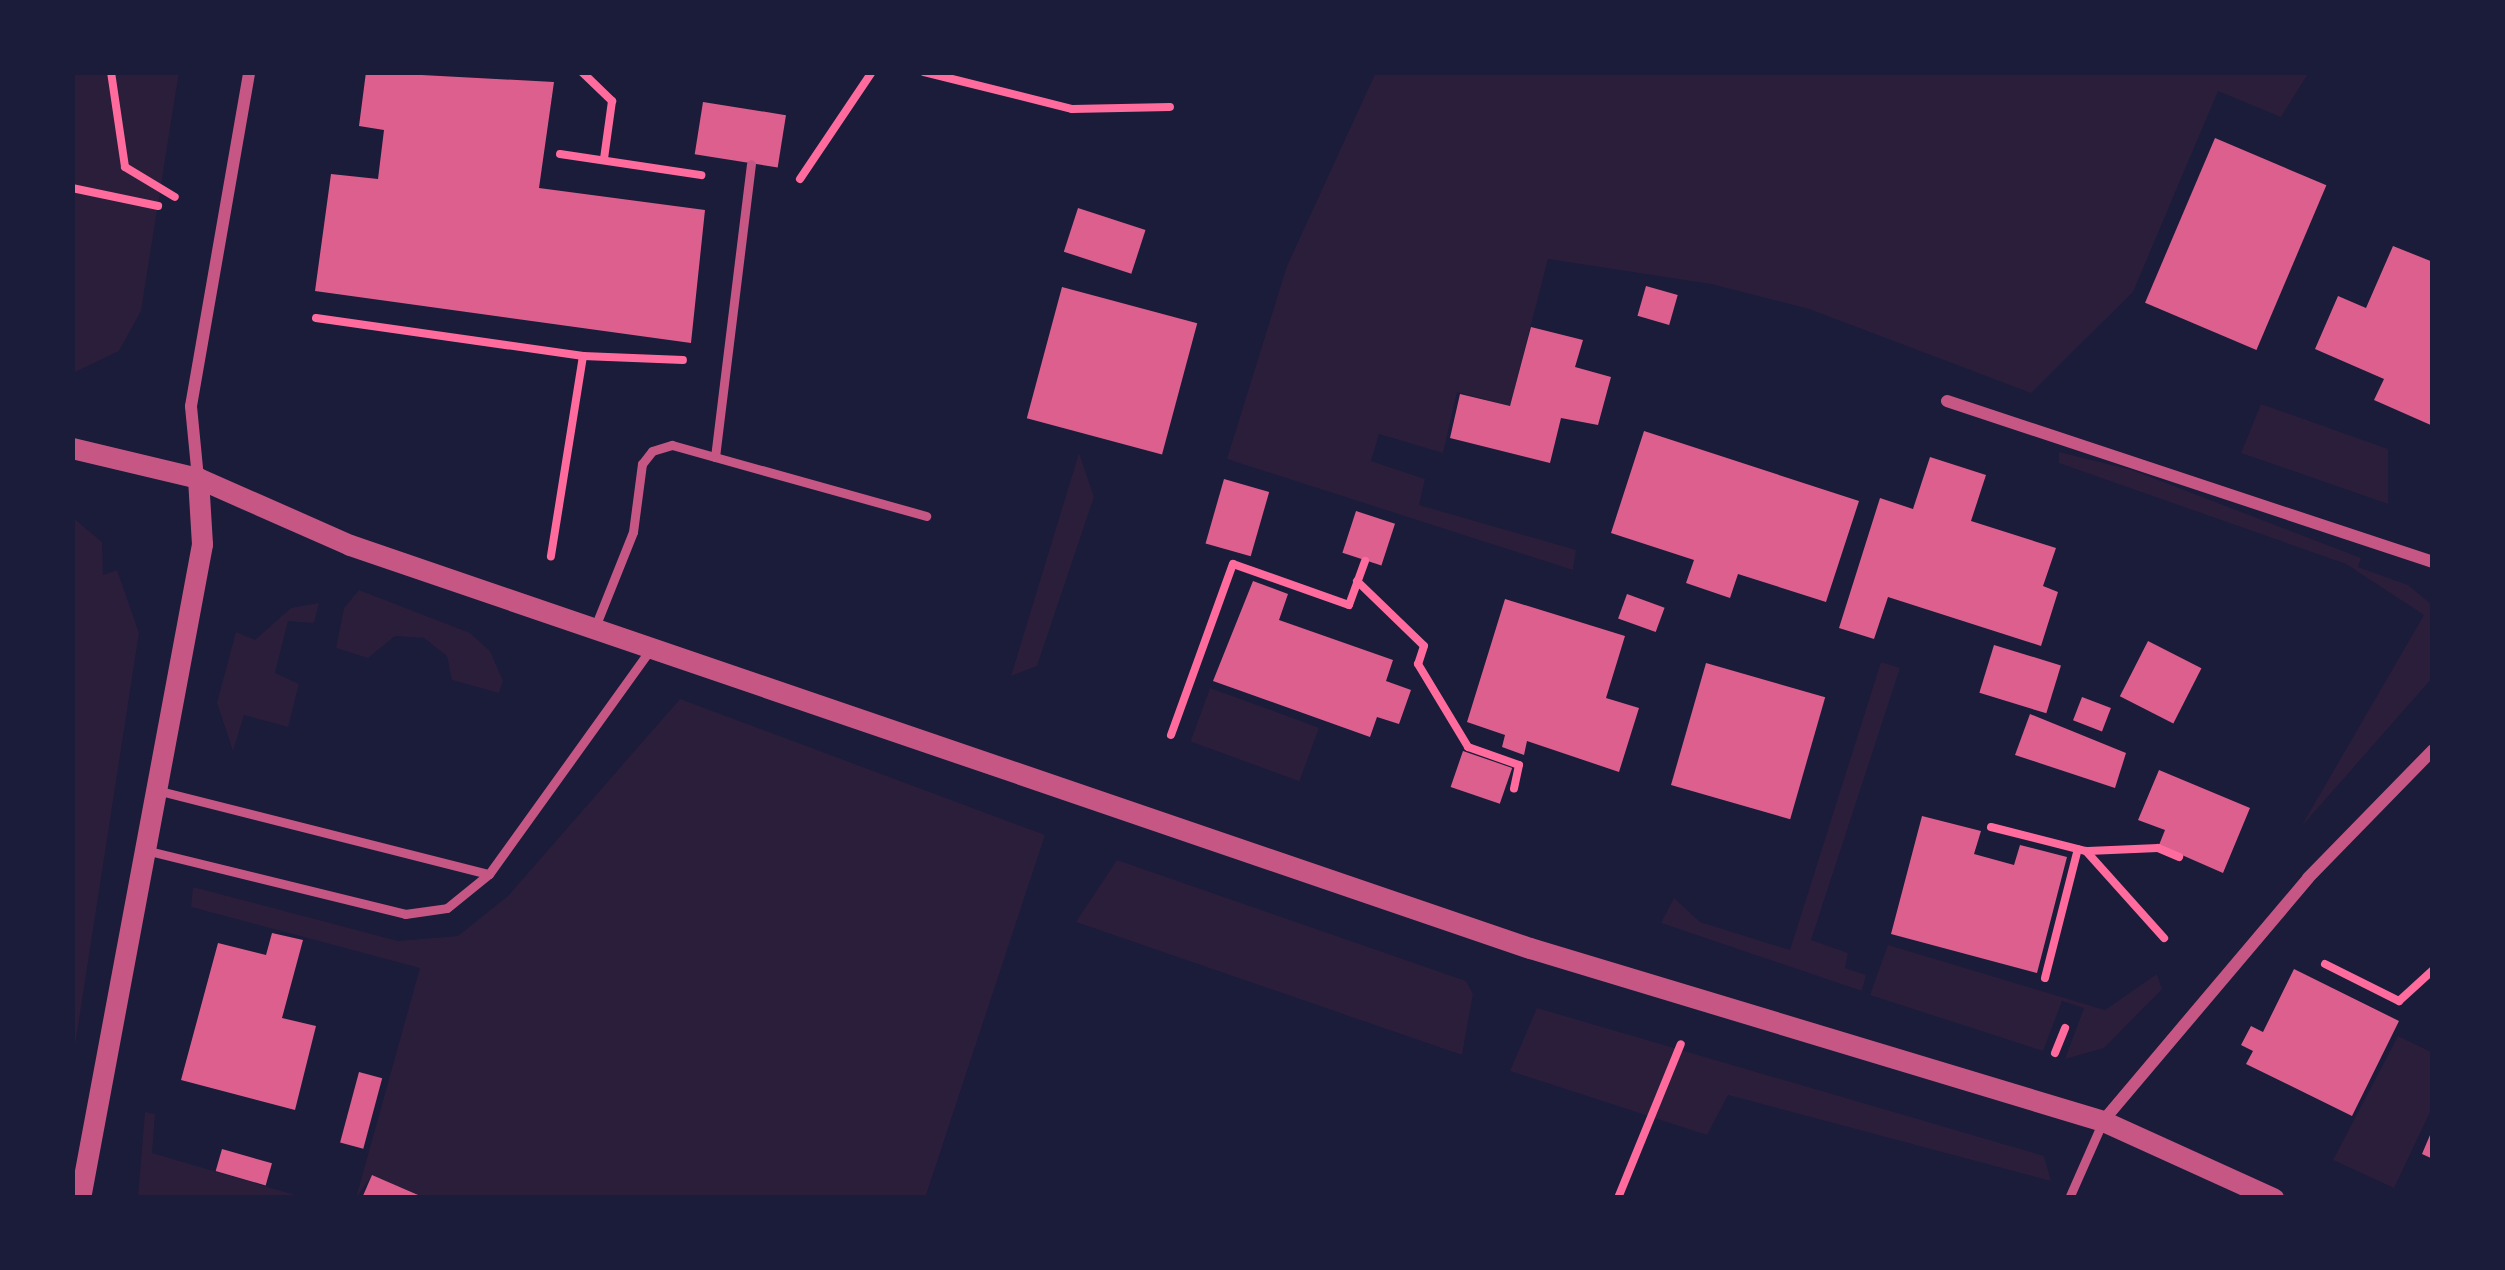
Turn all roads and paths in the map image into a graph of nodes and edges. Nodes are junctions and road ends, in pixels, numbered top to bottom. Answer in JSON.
{"nodes":[{"id":1,"x":111,"y":72,"type":"edge"},
{"id":2,"x":249,"y":72,"type":"edge"},
{"id":3,"x":582,"y":72,"type":"edge"},
{"id":4,"x":924,"y":72,"type":"edge"},
{"id":5,"x":1170,"y":107,"type":"dead end"},
{"id":6,"x":604,"y":159,"type":"dead end"},
{"id":7,"x":751,"y":164,"type":"dead end"},
{"id":8,"x":72,"y":188,"type":"edge"},
{"id":9,"x":175,"y":197,"type":"dead end"},
{"id":10,"x":158,"y":206,"type":"dead end"},
{"id":11,"x":316,"y":318,"type":"dead end"},
{"id":12,"x":583,"y":356,"type":"junction"},
{"id":13,"x":728,"y":362,"type":"junction"},
{"id":14,"x":1947,"y":400,"type":"dead end"},
{"id":15,"x":72,"y":448,"type":"edge"},
{"id":16,"x":715,"y":457,"type":"junction"},
{"id":17,"x":198,"y":478,"type":"junction"},
{"id":18,"x":926,"y":517,"type":"dead end"},
{"id":19,"x":551,"y":556,"type":"dead end"},
{"id":20,"x":1364,"y":561,"type":"dead end"},
{"id":21,"x":2433,"y":562,"type":"edge"},
{"id":22,"x":1357,"y":580,"type":"junction"},
{"id":23,"x":595,"y":627,"type":"junction"},
{"id":24,"x":652,"y":647,"type":"junction"},
{"id":25,"x":1171,"y":735,"type":"dead end"},
{"id":26,"x":2433,"y":750,"type":"edge"},
{"id":27,"x":1514,"y":788,"type":"dead end"},
{"id":28,"x":160,"y":791,"type":"junction"},
{"id":29,"x":1991,"y":827,"type":"dead end"},
{"id":30,"x":2082,"y":850,"type":"junction"},
{"id":31,"x":149,"y":851,"type":"junction"},
{"id":32,"x":2179,"y":857,"type":"dead end"},
{"id":33,"x":489,"y":874,"type":"junction"},
{"id":34,"x":2164,"y":938,"type":"dead end"},
{"id":35,"x":2325,"y":964,"type":"dead end"},
{"id":36,"x":2433,"y":970,"type":"edge"},
{"id":37,"x":2045,"y":978,"type":"dead end"},
{"id":38,"x":1698,"y":998,"type":"junction"},
{"id":39,"x":2103,"y":1121,"type":"junction"},
{"id":40,"x":80,"y":1198,"type":"edge"},
{"id":41,"x":1618,"y":1198,"type":"edge"},
{"id":42,"x":2069,"y":1198,"type":"edge"},
{"id":43,"x":2273,"y":1198,"type":"edge"}],
"edges":[{"from":1,"to":9,"type":"path"},
{"from":2,"to":17,"type":"street"},
{"from":3,"to":6,"type":"path"},
{"from":4,"to":5,"type":"path"},
{"from":7,"to":13,"type":"lane"},
{"from":8,"to":10,"type":"path"},
{"from":11,"to":12,"type":"path"},
{"from":12,"to":13,"type":"path"},
{"from":12,"to":19,"type":"path"},
{"from":13,"to":16,"type":"lane"},
{"from":14,"to":21,"type":"street"},
{"from":15,"to":17,"type":"street"},
{"from":16,"to":18,"type":"lane"},
{"from":16,"to":23,"type":"lane"},
{"from":17,"to":23,"type":"street"},
{"from":17,"to":28,"type":"street"},
{"from":20,"to":22,"type":"path"},
{"from":22,"to":25,"type":"path"},
{"from":22,"to":27,"type":"path"},
{"from":23,"to":24,"type":"street"},
{"from":24,"to":33,"type":"lane"},
{"from":24,"to":38,"type":"street"},
{"from":26,"to":39,"type":"street"},
{"from":28,"to":31,"type":"street"},
{"from":28,"to":33,"type":"lane"},
{"from":29,"to":30,"type":"path"},
{"from":30,"to":32,"type":"path"},
{"from":30,"to":34,"type":"path"},
{"from":30,"to":37,"type":"path"},
{"from":31,"to":33,"type":"lane"},
{"from":31,"to":40,"type":"street"},
{"from":35,"to":36,"type":"path"},
{"from":38,"to":39,"type":"street"},
{"from":38,"to":41,"type":"path"},
{"from":39,"to":42,"type":"lane"},
{"from":39,"to":43,"type":"street"}]}
